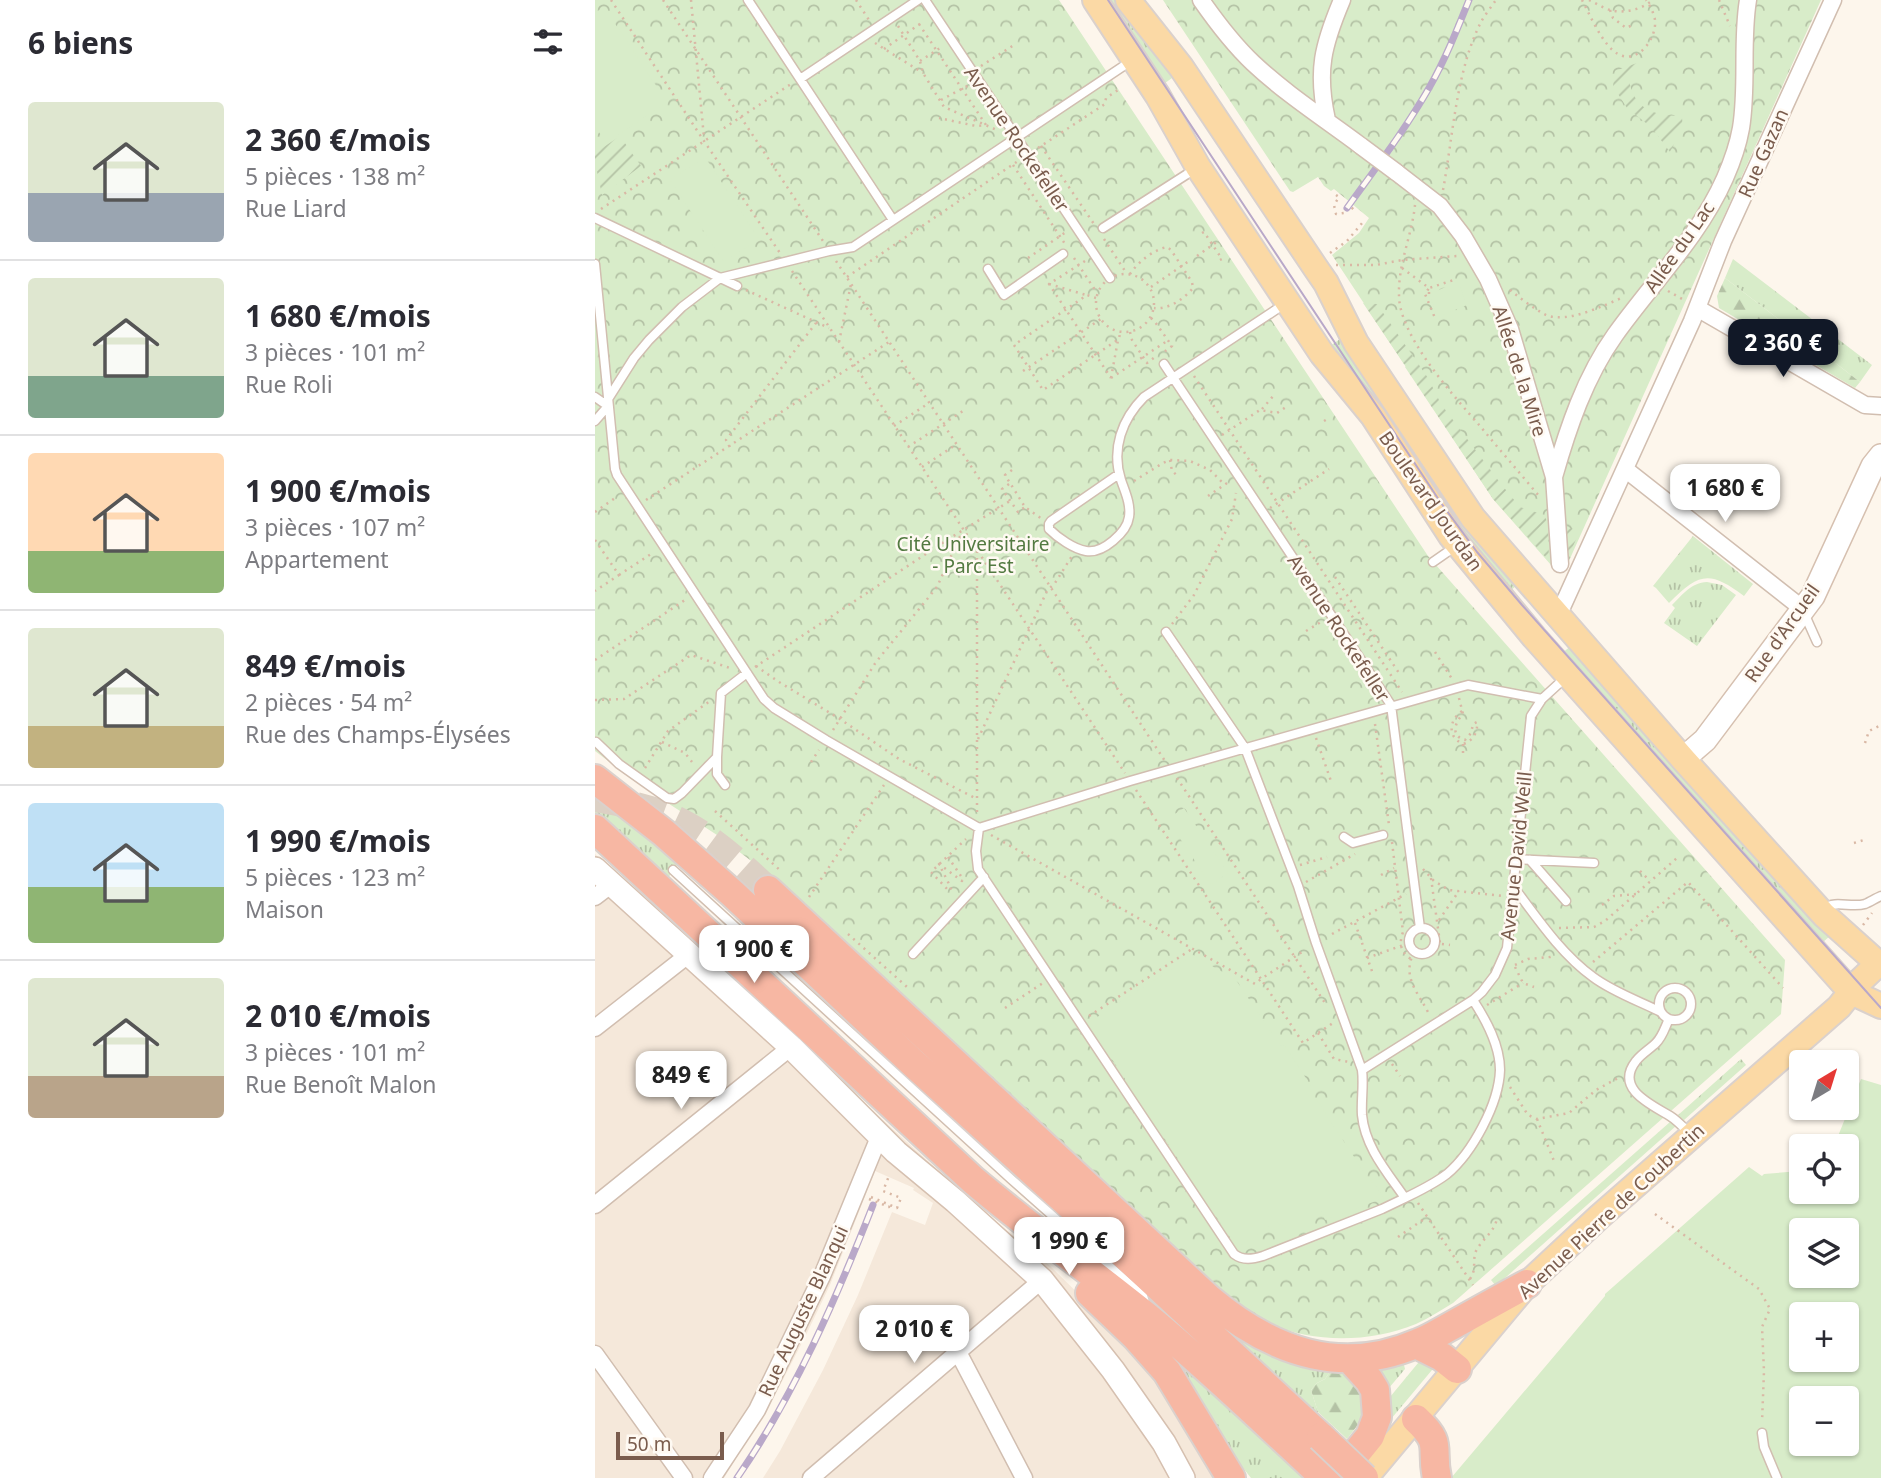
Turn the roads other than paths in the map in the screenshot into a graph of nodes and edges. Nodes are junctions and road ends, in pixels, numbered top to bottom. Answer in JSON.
{"nodes":[{"id":1,"x":748,"y":0,"type":"edge"},
{"id":2,"x":918,"y":0,"type":"edge"},
{"id":3,"x":925,"y":0,"type":"edge"},
{"id":4,"x":1095,"y":0,"type":"edge"},
{"id":5,"x":1128,"y":0,"type":"edge"},
{"id":6,"x":1201,"y":0,"type":"edge"},
{"id":7,"x":1342,"y":0,"type":"edge"},
{"id":8,"x":1748,"y":0,"type":"edge"},
{"id":9,"x":1833,"y":0,"type":"edge"},
{"id":10,"x":1134,"y":59,"type":"junction"},
{"id":11,"x":800,"y":79,"type":"junction"},
{"id":12,"x":1327,"y":120,"type":"junction"},
{"id":13,"x":1016,"y":138,"type":"junction"},
{"id":14,"x":1198,"y":167,"type":"junction"},
{"id":15,"x":595,"y":216,"type":"edge"},
{"id":16,"x":893,"y":220,"type":"junction"},
{"id":17,"x":1100,"y":230,"type":"road end"},
{"id":18,"x":1067,"y":252,"type":"road end"},
{"id":19,"x":595,"y":264,"type":"edge"},
{"id":20,"x":988,"y":269,"type":"dead end"},
{"id":21,"x":720,"y":278,"type":"junction"},
{"id":22,"x":1109,"y":278,"type":"road end"},
{"id":23,"x":737,"y":286,"type":"road end"},
{"id":24,"x":1288,"y":303,"type":"junction"},
{"id":25,"x":1691,"y":304,"type":"junction"},
{"id":26,"x":1164,"y":364,"type":"dead end"},
{"id":27,"x":1174,"y":377,"type":"junction"},
{"id":28,"x":595,"y":397,"type":"edge"},
{"id":29,"x":608,"y":403,"type":"junction"},
{"id":30,"x":1881,"y":406,"type":"edge"},
{"id":31,"x":595,"y":421,"type":"edge"},
{"id":32,"x":1881,"y":456,"type":"edge"},
{"id":33,"x":1625,"y":469,"type":"junction"},
{"id":34,"x":1119,"y":474,"type":"junction"},
{"id":35,"x":1554,"y":477,"type":"junction"},
{"id":36,"x":1458,"y":545,"type":"junction"},
{"id":37,"x":1433,"y":562,"type":"dead end"},
{"id":38,"x":1560,"y":564,"type":"dead end"},
{"id":39,"x":1803,"y":609,"type":"junction"},
{"id":40,"x":1546,"y":626,"type":"junction"},
{"id":41,"x":1166,"y":632,"type":"road end"},
{"id":42,"x":1817,"y":642,"type":"dead end"},
{"id":43,"x":747,"y":673,"type":"junction"},
{"id":44,"x":1568,"y":675,"type":"junction"},
{"id":45,"x":1542,"y":699,"type":"junction"},
{"id":46,"x":1391,"y":705,"type":"junction"},
{"id":47,"x":596,"y":742,"type":"edge"},
{"id":48,"x":1245,"y":748,"type":"junction"},
{"id":49,"x":717,"y":757,"type":"junction"},
{"id":50,"x":1683,"y":759,"type":"junction"},
{"id":51,"x":595,"y":779,"type":"edge"},
{"id":52,"x":725,"y":785,"type":"dead end"},
{"id":53,"x":979,"y":828,"type":"junction"},
{"id":54,"x":595,"y":829,"type":"edge"},
{"id":55,"x":1383,"y":835,"type":"dead end"},
{"id":56,"x":1344,"y":837,"type":"dead end"},
{"id":57,"x":1516,"y":859,"type":"junction"},
{"id":58,"x":1530,"y":860,"type":"junction"},
{"id":59,"x":1594,"y":863,"type":"dead end"},
{"id":60,"x":673,"y":870,"type":"dead end"},
{"id":61,"x":984,"y":877,"type":"junction"},
{"id":62,"x":601,"y":884,"type":"edge"},
{"id":63,"x":1513,"y":886,"type":"junction"},
{"id":64,"x":768,"y":890,"type":"tunnel mouth"},
{"id":65,"x":1881,"y":896,"type":"edge"},
{"id":66,"x":1566,"y":901,"type":"dead end"},
{"id":67,"x":1821,"y":911,"type":"junction"},
{"id":68,"x":1420,"y":928,"type":"junction"},
{"id":69,"x":913,"y":954,"type":"dead end"},
{"id":70,"x":688,"y":955,"type":"junction"},
{"id":71,"x":1880,"y":963,"type":"edge"},
{"id":72,"x":1851,"y":992,"type":"junction"},
{"id":73,"x":1473,"y":1000,"type":"junction"},
{"id":74,"x":1881,"y":1006,"type":"edge"},
{"id":75,"x":1661,"y":1012,"type":"junction"},
{"id":76,"x":1669,"y":1019,"type":"junction"},
{"id":77,"x":595,"y":1028,"type":"edge"},
{"id":78,"x":791,"y":1047,"type":"junction"},
{"id":79,"x":1361,"y":1067,"type":"junction"},
{"id":80,"x":1013,"y":1118,"type":"junction"},
{"id":81,"x":1692,"y":1136,"type":"junction"},
{"id":82,"x":879,"y":1137,"type":"junction"},
{"id":83,"x":1408,"y":1197,"type":"junction"},
{"id":84,"x":595,"y":1205,"type":"edge"},
{"id":85,"x":1018,"y":1218,"type":"junction"},
{"id":86,"x":1042,"y":1280,"type":"junction"},
{"id":87,"x":1527,"y":1284,"type":"junction"},
{"id":88,"x":1150,"y":1320,"type":"junction"},
{"id":89,"x":1416,"y":1344,"type":"junction"},
{"id":90,"x":958,"y":1352,"type":"junction"},
{"id":91,"x":595,"y":1354,"type":"edge"},
{"id":92,"x":1350,"y":1359,"type":"junction"},
{"id":93,"x":1457,"y":1369,"type":"junction"},
{"id":94,"x":1284,"y":1401,"type":"junction"},
{"id":95,"x":1416,"y":1419,"type":"junction"},
{"id":96,"x":1762,"y":1433,"type":"road end"},
{"id":97,"x":1312,"y":1447,"type":"junction"},
{"id":98,"x":829,"y":1463,"type":"junction"},
{"id":99,"x":684,"y":1478,"type":"edge"},
{"id":100,"x":712,"y":1478,"type":"edge"},
{"id":101,"x":811,"y":1478,"type":"edge"},
{"id":102,"x":836,"y":1478,"type":"edge"},
{"id":103,"x":1024,"y":1478,"type":"edge"},
{"id":104,"x":1183,"y":1478,"type":"edge"},
{"id":105,"x":1231,"y":1478,"type":"edge"},
{"id":106,"x":1325,"y":1478,"type":"edge"},
{"id":107,"x":1336,"y":1478,"type":"edge"},
{"id":108,"x":1365,"y":1478,"type":"edge"},
{"id":109,"x":1437,"y":1478,"type":"edge"},
{"id":110,"x":1777,"y":1478,"type":"edge"}],
"edges":[{"from":1,"to":11,"type":"lane"},
{"from":2,"to":11,"type":"lane"},
{"from":3,"to":13,"type":"lane","name":"Avenue Rockefeller"},
{"from":4,"to":10,"type":"main road","name":"Boulevard Jourdan"},
{"from":5,"to":40,"type":"main road","name":"Boulevard Jourdan"},
{"from":6,"to":12,"type":"street","name":"Allée de la Mire"},
{"from":7,"to":12,"type":"street"},
{"from":8,"to":35,"type":"street","name":"Allée du Lac"},
{"from":9,"to":25,"type":"street","name":"Rue Gazan"},
{"from":10,"to":13,"type":"lane"},
{"from":10,"to":14,"type":"main road","name":"Boulevard Jourdan"},
{"from":11,"to":16,"type":"lane"},
{"from":12,"to":35,"type":"street","name":"Allée de la Mire","bridge":true},
{"from":13,"to":16,"type":"lane"},
{"from":13,"to":22,"type":"lane","name":"Avenue Rockefeller"},
{"from":14,"to":17,"type":"lane"},
{"from":14,"to":24,"type":"main road","name":"Boulevard Jourdan"},
{"from":15,"to":21,"type":"lane"},
{"from":16,"to":21,"type":"lane"},
{"from":18,"to":20,"type":"lane"},
{"from":19,"to":29,"type":"lane"},
{"from":21,"to":23,"type":"lane"},
{"from":21,"to":29,"type":"lane"},
{"from":24,"to":27,"type":"lane"},
{"from":24,"to":36,"type":"main road","name":"Boulevard Jourdan"},
{"from":25,"to":30,"type":"street"},
{"from":25,"to":33,"type":"street","name":"Rue Gazan"},
{"from":26,"to":27,"type":"lane","name":"Avenue Rockefeller"},
{"from":27,"to":34,"type":"lane"},
{"from":27,"to":46,"type":"lane","name":"Avenue Rockefeller"},
{"from":28,"to":29,"type":"lane"},
{"from":29,"to":31,"type":"lane"},
{"from":29,"to":43,"type":"lane"},
{"from":32,"to":39,"type":"main road","name":"Rue d'Arcueil"},
{"from":33,"to":39,"type":"street"},
{"from":33,"to":40,"type":"street","name":"Rue Gazan"},
{"from":34,"to":34,"type":"lane"},
{"from":35,"to":38,"type":"street","name":"Allée de la Mire"},
{"from":36,"to":37,"type":"lane"},
{"from":36,"to":40,"type":"main road","name":"Boulevard Jourdan"},
{"from":39,"to":42,"type":"lane"},
{"from":39,"to":50,"type":"main road","name":"Rue d'Arcueil"},
{"from":40,"to":44,"type":"main road","name":"Boulevard Jourdan"},
{"from":40,"to":50,"type":"main road","name":"Boulevard Jourdan"},
{"from":41,"to":48,"type":"lane"},
{"from":43,"to":49,"type":"lane"},
{"from":43,"to":53,"type":"lane"},
{"from":44,"to":45,"type":"lane"},
{"from":44,"to":72,"type":"main road","name":"Boulevard Jourdan"},
{"from":45,"to":46,"type":"lane"},
{"from":45,"to":57,"type":"lane","name":"Avenue David Weill"},
{"from":46,"to":48,"type":"lane"},
{"from":46,"to":68,"type":"lane","name":"Avenue Rockefeller"},
{"from":47,"to":49,"type":"lane"},
{"from":48,"to":53,"type":"lane"},
{"from":48,"to":79,"type":"lane"},
{"from":49,"to":52,"type":"lane"},
{"from":50,"to":67,"type":"main road","name":"Boulevard Jourdan"},
{"from":51,"to":94,"type":"highway"},
{"from":53,"to":61,"type":"lane"},
{"from":54,"to":85,"type":"highway"},
{"from":55,"to":56,"type":"lane"},
{"from":57,"to":58,"type":"lane"},
{"from":57,"to":63,"type":"lane","name":"Avenue David Weill"},
{"from":58,"to":59,"type":"lane"},
{"from":58,"to":66,"type":"lane"},
{"from":60,"to":88,"type":"lane"},
{"from":61,"to":69,"type":"lane"},
{"from":61,"to":83,"type":"lane"},
{"from":62,"to":70,"type":"main road"},
{"from":63,"to":73,"type":"lane","name":"Avenue David Weill"},
{"from":63,"to":75,"type":"lane"},
{"from":64,"to":80,"type":"highway"},
{"from":65,"to":67,"type":"lane"},
{"from":67,"to":71,"type":"main road","name":"Boulevard Jourdan"},
{"from":68,"to":68,"type":"lane"},
{"from":70,"to":77,"type":"street"},
{"from":70,"to":78,"type":"main road"},
{"from":71,"to":72,"type":"main road","name":"Avenue Pierre de Coubertin"},
{"from":72,"to":74,"type":"main road"},
{"from":72,"to":81,"type":"main road","name":"Avenue Pierre de Coubertin"},
{"from":73,"to":79,"type":"lane","name":"Avenue David Weill"},
{"from":73,"to":83,"type":"lane"},
{"from":75,"to":76,"type":"lane"},
{"from":75,"to":76,"type":"lane"},
{"from":76,"to":81,"type":"lane"},
{"from":78,"to":82,"type":"main road"},
{"from":78,"to":84,"type":"street"},
{"from":79,"to":83,"type":"lane"},
{"from":80,"to":92,"type":"highway"},
{"from":80,"to":94,"type":"highway"},
{"from":81,"to":87,"type":"main road","name":"Avenue Pierre de Coubertin"},
{"from":82,"to":86,"type":"main road"},
{"from":82,"to":100,"type":"street","name":"Rue Auguste Blanqui"},
{"from":85,"to":88,"type":"highway"},
{"from":85,"to":105,"type":"highway"},
{"from":86,"to":90,"type":"street"},
{"from":86,"to":104,"type":"main road"},
{"from":87,"to":89,"type":"highway"},
{"from":87,"to":93,"type":"main road","name":"Avenue Pierre de Coubertin"},
{"from":88,"to":97,"type":"highway"},
{"from":89,"to":92,"type":"highway"},
{"from":89,"to":93,"type":"highway"},
{"from":90,"to":98,"type":"street"},
{"from":90,"to":103,"type":"street"},
{"from":91,"to":99,"type":"street"},
{"from":92,"to":107,"type":"highway"},
{"from":93,"to":95,"type":"main road","name":"Avenue Pierre de Coubertin"},
{"from":94,"to":97,"type":"highway"},
{"from":95,"to":108,"type":"main road","name":"Avenue Pierre de Coubertin"},
{"from":95,"to":109,"type":"highway"},
{"from":96,"to":110,"type":"lane"},
{"from":97,"to":106,"type":"highway"},
{"from":97,"to":108,"type":"highway","bridge":true},
{"from":98,"to":101,"type":"street"},
{"from":98,"to":102,"type":"street"}]}
